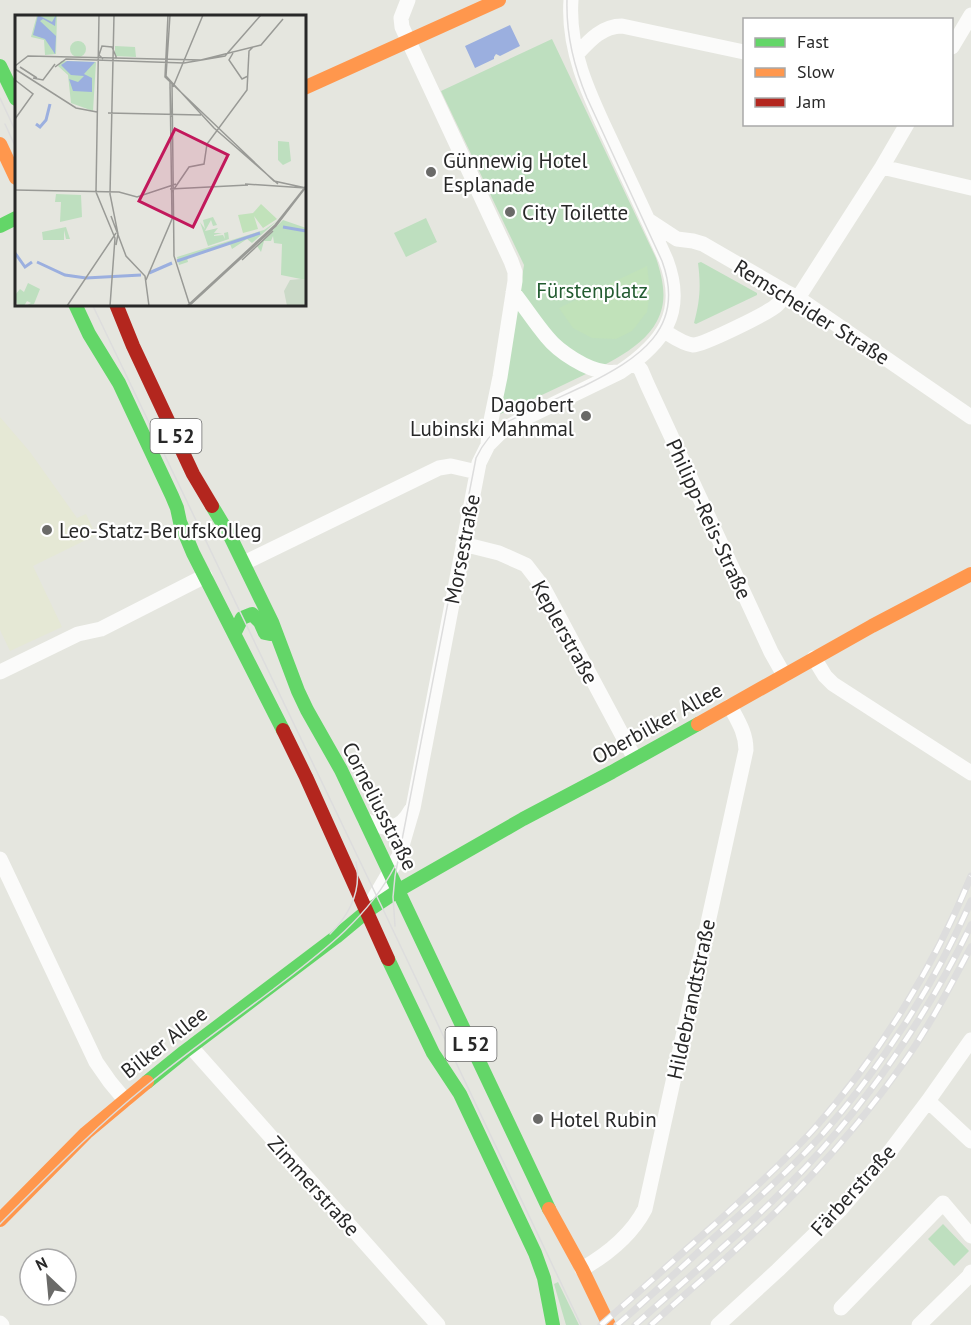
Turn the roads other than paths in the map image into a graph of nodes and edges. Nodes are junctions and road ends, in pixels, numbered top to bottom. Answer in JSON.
{"nodes":[{"id":1,"x":408,"y":0,"type":"edge"},
{"id":2,"x":499,"y":0,"type":"edge"},
{"id":3,"x":572,"y":0,"type":"edge"},
{"id":4,"x":971,"y":15,"type":"edge"},
{"id":5,"x":408,"y":42,"type":"junction"},
{"id":6,"x":953,"y":44,"type":"edge"},
{"id":7,"x":743,"y":52,"type":"edge"},
{"id":8,"x":576,"y":54,"type":"junction"},
{"id":9,"x":0,"y":66,"type":"edge"},
{"id":10,"x":306,"y":87,"type":"edge"},
{"id":11,"x":15,"y":97,"type":"edge"},
{"id":12,"x":905,"y":126,"type":"edge"},
{"id":13,"x":0,"y":144,"type":"edge"},
{"id":14,"x":882,"y":167,"type":"junction"},
{"id":15,"x":15,"y":176,"type":"edge"},
{"id":16,"x":971,"y":188,"type":"edge"},
{"id":17,"x":15,"y":218,"type":"edge"},
{"id":18,"x":648,"y":220,"type":"junction"},
{"id":19,"x":0,"y":226,"type":"edge"},
{"id":20,"x":513,"y":292,"type":"junction"},
{"id":21,"x":792,"y":295,"type":"junction"},
{"id":22,"x":76,"y":306,"type":"edge"},
{"id":23,"x":117,"y":306,"type":"edge"},
{"id":24,"x":663,"y":331,"type":"junction"},
{"id":25,"x":634,"y":362,"type":"junction"},
{"id":26,"x":620,"y":372,"type":"junction"},
{"id":27,"x":971,"y":417,"type":"edge"},
{"id":28,"x":488,"y":445,"type":"junction"},
{"id":29,"x":477,"y":472,"type":"junction"},
{"id":30,"x":463,"y":544,"type":"junction"},
{"id":31,"x":244,"y":563,"type":"junction"},
{"id":32,"x":971,"y":574,"type":"edge"},
{"id":33,"x":205,"y":576,"type":"junction"},
{"id":34,"x":235,"y":632,"type":"junction"},
{"id":35,"x":278,"y":636,"type":"junction"},
{"id":36,"x":814,"y":658,"type":"junction"},
{"id":37,"x":0,"y":672,"type":"edge"},
{"id":38,"x":784,"y":675,"type":"junction"},
{"id":39,"x":730,"y":706,"type":"junction"},
{"id":40,"x":634,"y":759,"type":"junction"},
{"id":41,"x":971,"y":773,"type":"edge"},
{"id":42,"x":413,"y":808,"type":"junction"},
{"id":43,"x":365,"y":820,"type":"junction"},
{"id":44,"x":0,"y":859,"type":"edge"},
{"id":45,"x":390,"y":872,"type":"junction"},
{"id":46,"x":399,"y":890,"type":"junction"},
{"id":47,"x":366,"y":912,"type":"junction"},
{"id":48,"x":971,"y":1040,"type":"edge"},
{"id":49,"x":191,"y":1047,"type":"junction"},
{"id":50,"x":125,"y":1100,"type":"junction"},
{"id":51,"x":927,"y":1101,"type":"junction"},
{"id":52,"x":971,"y":1141,"type":"edge"},
{"id":53,"x":0,"y":1220,"type":"edge"},
{"id":54,"x":971,"y":1236,"type":"edge"},
{"id":55,"x":582,"y":1269,"type":"junction"},
{"id":56,"x":971,"y":1272,"type":"edge"},
{"id":57,"x":842,"y":1308,"type":"dead end"},
{"id":58,"x":438,"y":1325,"type":"edge"},
{"id":59,"x":554,"y":1325,"type":"edge"},
{"id":60,"x":609,"y":1325,"type":"edge"},
{"id":61,"x":718,"y":1325,"type":"edge"},
{"id":62,"x":919,"y":1325,"type":"edge"}],
"edges":[{"from":1,"to":5,"type":"street"},
{"from":2,"to":5,"type":"main road"},
{"from":3,"to":8,"type":"street"},
{"from":4,"to":6,"type":"street"},
{"from":5,"to":10,"type":"main road"},
{"from":5,"to":20,"type":"street"},
{"from":7,"to":8,"type":"street"},
{"from":8,"to":18,"type":"street"},
{"from":9,"to":11,"type":"main road"},
{"from":12,"to":14,"type":"street"},
{"from":13,"to":15,"type":"main road"},
{"from":14,"to":16,"type":"street"},
{"from":14,"to":21,"type":"street"},
{"from":17,"to":19,"type":"main road"},
{"from":18,"to":21,"type":"street","name":"Remscheider Straße"},
{"from":18,"to":24,"type":"street"},
{"from":20,"to":26,"type":"street"},
{"from":20,"to":28,"type":"street","name":"Morsestraße"},
{"from":21,"to":24,"type":"street"},
{"from":21,"to":27,"type":"street","name":"Remscheider Straße"},
{"from":22,"to":33,"type":"main road","number":"L 52"},
{"from":23,"to":31,"type":"main road","name":"Corneliusstraße","number":"L 52"},
{"from":24,"to":25,"type":"street"},
{"from":25,"to":26,"type":"street"},
{"from":25,"to":38,"type":"street","name":"Philipp-Reis-Straße"},
{"from":26,"to":28,"type":"street"},
{"from":28,"to":29,"type":"street","name":"Morsestraße"},
{"from":29,"to":30,"type":"street","name":"Morsestraße"},
{"from":29,"to":31,"type":"street"},
{"from":30,"to":40,"type":"street","name":"Keplerstraße"},
{"from":30,"to":42,"type":"street","name":"Morsestraße"},
{"from":31,"to":35,"type":"main road","name":"Corneliusstraße","number":"L 52"},
{"from":32,"to":36,"type":"main road","name":"Oberbilker Allee"},
{"from":33,"to":34,"type":"main road","number":"L 52"},
{"from":33,"to":37,"type":"street"},
{"from":34,"to":35,"type":"main road","number":"L 52"},
{"from":34,"to":47,"type":"main road","number":"L 52"},
{"from":35,"to":43,"type":"main road","name":"Corneliusstraße","number":"L 52"},
{"from":36,"to":38,"type":"main road","name":"Oberbilker Allee"},
{"from":36,"to":41,"type":"street"},
{"from":38,"to":39,"type":"main road","name":"Oberbilker Allee"},
{"from":39,"to":40,"type":"main road","name":"Oberbilker Allee"},
{"from":39,"to":55,"type":"street","name":"Hildebrandtstraße"},
{"from":40,"to":46,"type":"main road","name":"Oberbilker Allee"},
{"from":42,"to":43,"type":"street"},
{"from":42,"to":45,"type":"street","name":"Morsestraße"},
{"from":43,"to":45,"type":"main road","name":"Corneliusstraße","number":"L 52"},
{"from":44,"to":50,"type":"street"},
{"from":45,"to":46,"type":"main road","name":"Corneliusstraße","number":"L 52"},
{"from":45,"to":47,"type":"street","name":"Morsestraße"},
{"from":46,"to":47,"type":"main road","name":"Oberbilker Allee"},
{"from":46,"to":55,"type":"main road","name":"Corneliusstraße","number":"L 52"},
{"from":47,"to":49,"type":"main road","name":"Bilker Allee"},
{"from":47,"to":59,"type":"main road","number":"L 52"},
{"from":48,"to":51,"type":"street","name":"Färberstraße"},
{"from":49,"to":50,"type":"main road","name":"Bilker Allee"},
{"from":49,"to":58,"type":"street","name":"Zimmerstraße"},
{"from":50,"to":53,"type":"main road","name":"Bilker Allee"},
{"from":51,"to":52,"type":"street"},
{"from":51,"to":61,"type":"street","name":"Färberstraße"},
{"from":54,"to":57,"type":"street"},
{"from":55,"to":60,"type":"main road","name":"Corneliusstraße","number":"L 52"},
{"from":56,"to":62,"type":"street"}]}
